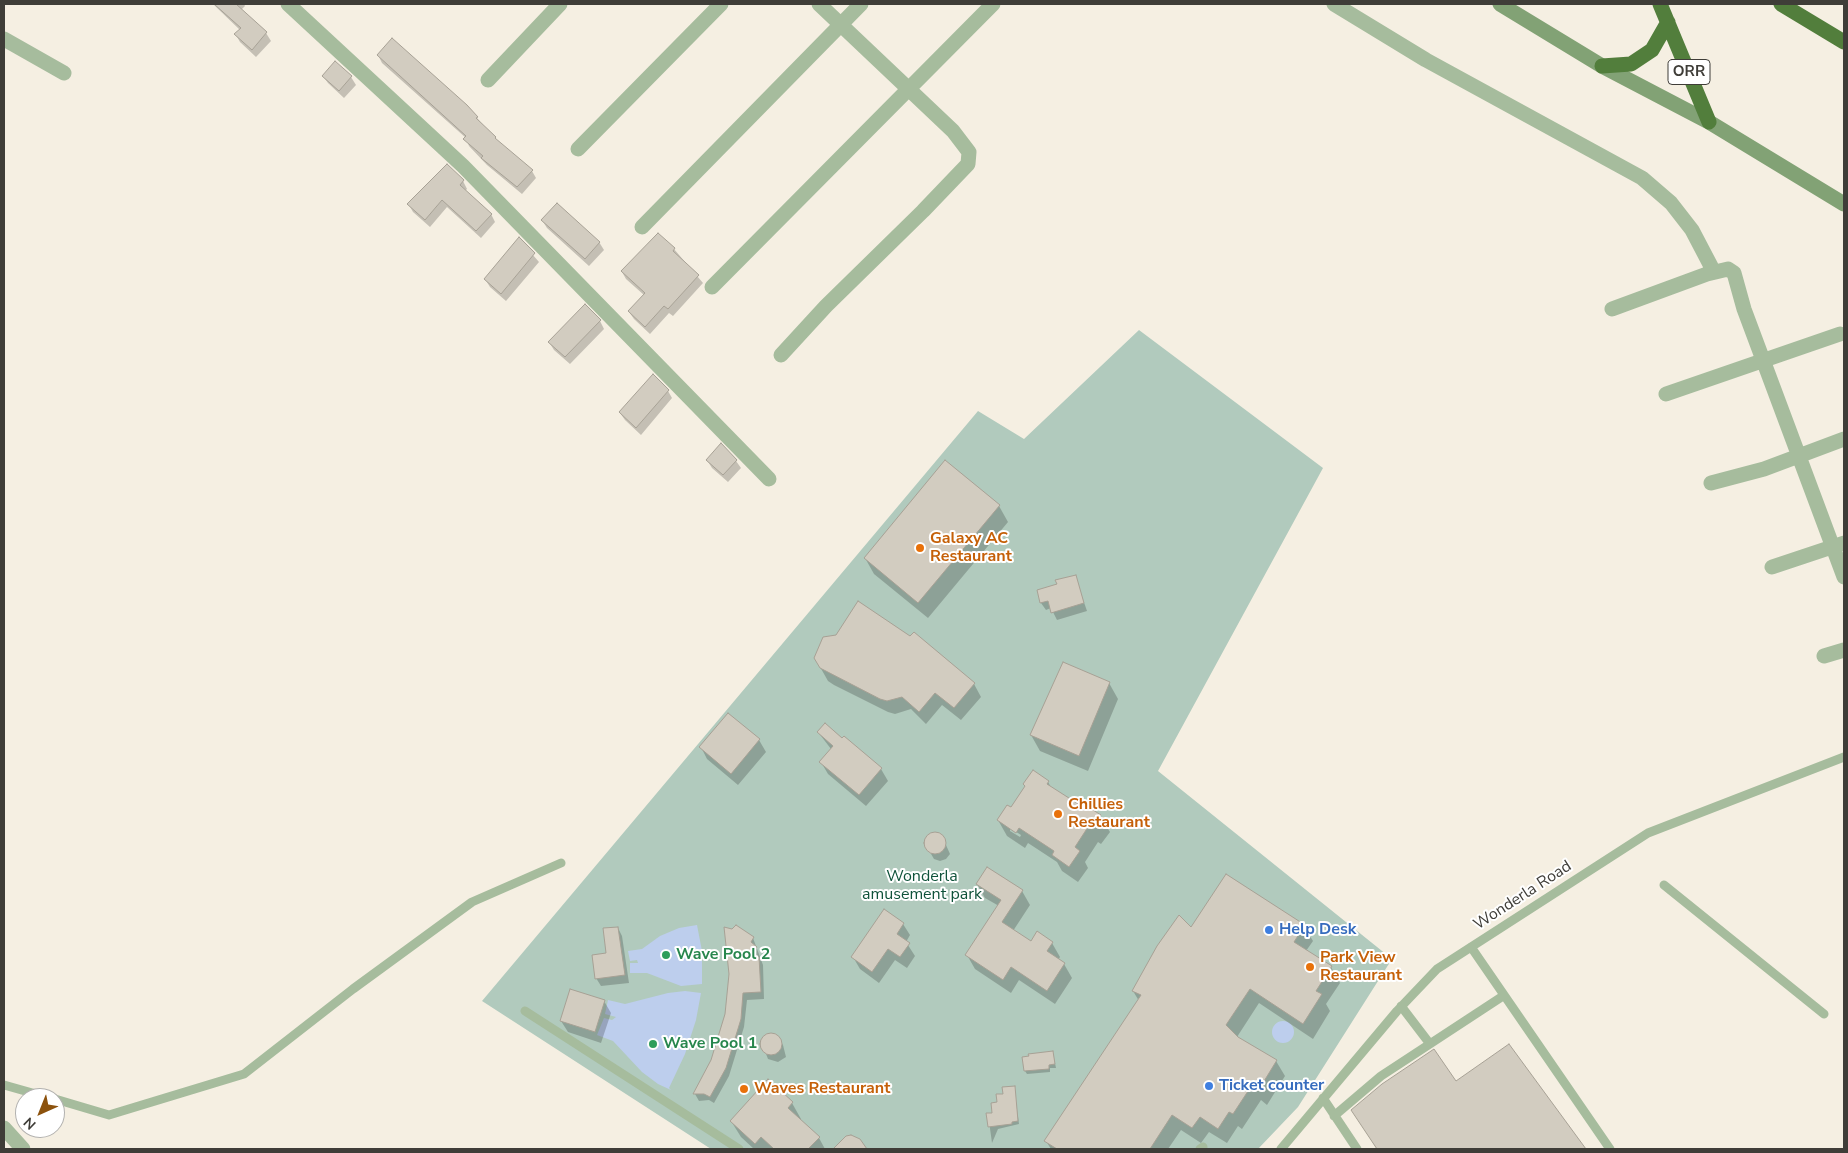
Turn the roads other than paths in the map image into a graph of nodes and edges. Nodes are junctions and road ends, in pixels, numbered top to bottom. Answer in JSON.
{"nodes":[{"id":1,"x":288,"y":4,"type":"edge"},
{"id":2,"x":560,"y":4,"type":"edge"},
{"id":3,"x":721,"y":4,"type":"edge"},
{"id":4,"x":819,"y":4,"type":"edge"},
{"id":5,"x":861,"y":4,"type":"edge"},
{"id":6,"x":993,"y":4,"type":"edge"},
{"id":7,"x":1334,"y":4,"type":"edge"},
{"id":8,"x":1500,"y":4,"type":"edge"},
{"id":9,"x":1660,"y":4,"type":"edge"},
{"id":10,"x":1781,"y":4,"type":"edge"},
{"id":11,"x":1668,"y":22,"type":"junction"},
{"id":12,"x":841,"y":25,"type":"junction"},
{"id":13,"x":4,"y":39,"type":"edge"},
{"id":14,"x":1844,"y":42,"type":"edge"},
{"id":15,"x":1602,"y":66,"type":"junction"},
{"id":16,"x":64,"y":73,"type":"dead end"},
{"id":17,"x":488,"y":80,"type":"dead end"},
{"id":18,"x":909,"y":89,"type":"junction"},
{"id":19,"x":1709,"y":122,"type":"junction"},
{"id":20,"x":578,"y":149,"type":"dead end"},
{"id":21,"x":1844,"y":204,"type":"edge"},
{"id":22,"x":642,"y":227,"type":"dead end"},
{"id":23,"x":1714,"y":272,"type":"junction"},
{"id":24,"x":712,"y":287,"type":"dead end"},
{"id":25,"x":1612,"y":309,"type":"dead end"},
{"id":26,"x":1840,"y":334,"type":"dead end"},
{"id":27,"x":781,"y":355,"type":"dead end"},
{"id":28,"x":1764,"y":360,"type":"junction"},
{"id":29,"x":1666,"y":394,"type":"dead end"},
{"id":30,"x":1844,"y":439,"type":"edge"},
{"id":31,"x":1798,"y":456,"type":"junction"},
{"id":32,"x":769,"y":479,"type":"dead end"},
{"id":33,"x":1711,"y":483,"type":"dead end"},
{"id":34,"x":1838,"y":545,"type":"edge"},
{"id":35,"x":1772,"y":567,"type":"dead end"},
{"id":36,"x":1844,"y":577,"type":"edge"},
{"id":37,"x":1844,"y":650,"type":"edge"},
{"id":38,"x":1824,"y":656,"type":"dead end"},
{"id":39,"x":1844,"y":756,"type":"edge"},
{"id":40,"x":561,"y":862,"type":"dead end"},
{"id":41,"x":1664,"y":885,"type":"dead end"},
{"id":42,"x":1471,"y":947,"type":"junction"},
{"id":43,"x":1504,"y":996,"type":"junction"},
{"id":44,"x":1402,"y":1006,"type":"junction"},
{"id":45,"x":525,"y":1010,"type":"dead end"},
{"id":46,"x":1824,"y":1014,"type":"dead end"},
{"id":47,"x":1430,"y":1044,"type":"junction"},
{"id":48,"x":1323,"y":1098,"type":"junction"},
{"id":49,"x":65,"y":1103,"type":"edge"},
{"id":50,"x":1334,"y":1116,"type":"junction"},
{"id":51,"x":4,"y":1128,"type":"edge"},
{"id":52,"x":23,"y":1149,"type":"edge"},
{"id":53,"x":739,"y":1149,"type":"edge"},
{"id":54,"x":1281,"y":1149,"type":"edge"},
{"id":55,"x":1357,"y":1149,"type":"edge"},
{"id":56,"x":1610,"y":1149,"type":"edge"}],
"edges":[{"from":1,"to":32,"type":"street"},
{"from":2,"to":17,"type":"street"},
{"from":3,"to":20,"type":"street"},
{"from":4,"to":12,"type":"street"},
{"from":5,"to":12,"type":"street"},
{"from":6,"to":18,"type":"street"},
{"from":7,"to":23,"type":"street"},
{"from":8,"to":15,"type":"main road"},
{"from":9,"to":11,"type":"highway","number":"ORR"},
{"from":10,"to":14,"type":"highway"},
{"from":11,"to":15,"type":"highway","number":"ORR"},
{"from":11,"to":19,"type":"highway","number":"ORR"},
{"from":12,"to":18,"type":"street"},
{"from":12,"to":22,"type":"street"},
{"from":13,"to":16,"type":"street"},
{"from":15,"to":19,"type":"main road"},
{"from":18,"to":24,"type":"street"},
{"from":18,"to":27,"type":"street"},
{"from":19,"to":21,"type":"main road"},
{"from":23,"to":25,"type":"street"},
{"from":23,"to":28,"type":"street"},
{"from":26,"to":28,"type":"street"},
{"from":28,"to":29,"type":"street"},
{"from":28,"to":31,"type":"street"},
{"from":30,"to":31,"type":"street"},
{"from":31,"to":33,"type":"street"},
{"from":31,"to":34,"type":"street"},
{"from":34,"to":35,"type":"street"},
{"from":34,"to":36,"type":"street"},
{"from":37,"to":38,"type":"street"},
{"from":39,"to":42,"type":"lane","name":"Wonderla Road"},
{"from":40,"to":49,"type":"lane"},
{"from":41,"to":46,"type":"lane"},
{"from":42,"to":43,"type":"lane"},
{"from":42,"to":44,"type":"lane","name":"Wonderla Road"},
{"from":43,"to":47,"type":"lane"},
{"from":43,"to":56,"type":"lane"},
{"from":44,"to":47,"type":"lane"},
{"from":44,"to":48,"type":"lane","name":"Wonderla Road"},
{"from":45,"to":53,"type":"lane"},
{"from":47,"to":50,"type":"lane"},
{"from":48,"to":50,"type":"lane"},
{"from":48,"to":54,"type":"lane","name":"Wonderla Road"},
{"from":50,"to":55,"type":"lane"},
{"from":51,"to":52,"type":"street"}]}
